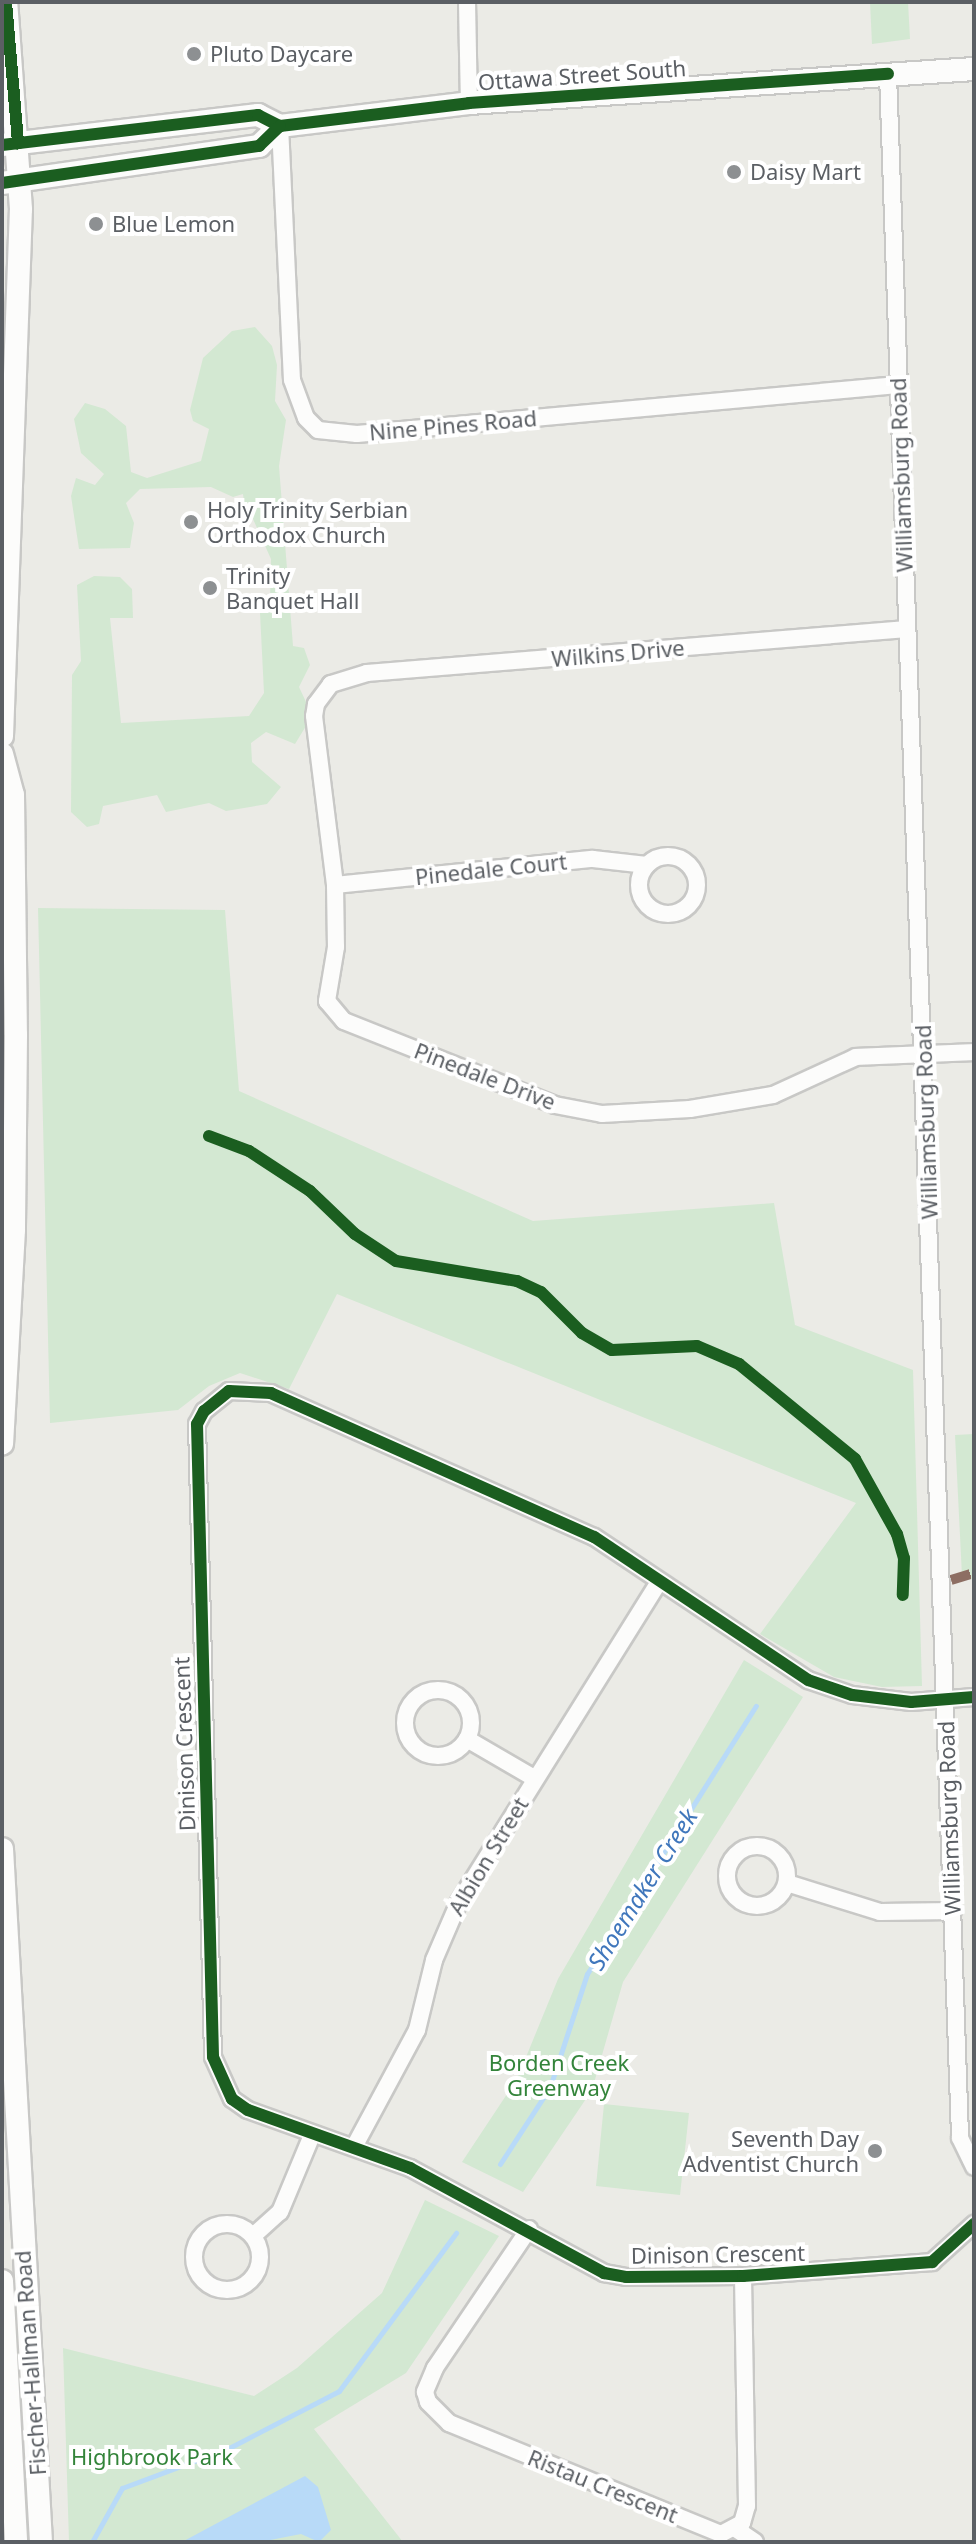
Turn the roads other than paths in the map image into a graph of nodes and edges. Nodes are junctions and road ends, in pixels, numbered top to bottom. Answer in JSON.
{"nodes":[{"id":1,"x":5,"y":2,"type":"edge"},
{"id":2,"x":467,"y":2,"type":"edge"},
{"id":3,"x":2,"y":8,"type":"edge"},
{"id":4,"x":974,"y":69,"type":"edge"},
{"id":5,"x":888,"y":74,"type":"junction"},
{"id":6,"x":469,"y":103,"type":"junction"},
{"id":7,"x":280,"y":126,"type":"junction"},
{"id":8,"x":10,"y":144,"type":"edge"},
{"id":9,"x":10,"y":182,"type":"edge"},
{"id":10,"x":898,"y":385,"type":"junction"},
{"id":11,"x":907,"y":629,"type":"junction"},
{"id":12,"x":331,"y":684,"type":"joint"},
{"id":13,"x":2,"y":736,"type":"edge"},
{"id":14,"x":2,"y":754,"type":"edge"},
{"id":15,"x":647,"y":865,"type":"dead end"},
{"id":16,"x":335,"y":885,"type":"junction"},
{"id":17,"x":974,"y":1052,"type":"edge"},
{"id":18,"x":924,"y":1053,"type":"junction"},
{"id":19,"x":6,"y":1265,"type":"edge"},
{"id":20,"x":2,"y":1444,"type":"edge"},
{"id":21,"x":659,"y":1582,"type":"junction"},
{"id":22,"x":974,"y":1697,"type":"edge"},
{"id":23,"x":944,"y":1700,"type":"junction"},
{"id":24,"x":467,"y":1739,"type":"junction"},
{"id":25,"x":534,"y":1778,"type":"junction"},
{"id":26,"x":2,"y":1849,"type":"edge"},
{"id":27,"x":787,"y":1883,"type":"dead end"},
{"id":28,"x":953,"y":1911,"type":"junction"},
{"id":29,"x":312,"y":2135,"type":"junction"},
{"id":30,"x":354,"y":2147,"type":"junction"},
{"id":31,"x":974,"y":2167,"type":"edge"},
{"id":32,"x":974,"y":2224,"type":"edge"},
{"id":33,"x":529,"y":2229,"type":"junction"},
{"id":34,"x":253,"y":2236,"type":"junction"},
{"id":35,"x":743,"y":2276,"type":"junction"},
{"id":36,"x":2,"y":2281,"type":"edge"},
{"id":37,"x":736,"y":2529,"type":"junction"},
{"id":38,"x":16,"y":2542,"type":"edge"},
{"id":39,"x":41,"y":2542,"type":"edge"},
{"id":40,"x":755,"y":2542,"type":"edge"}],
"edges":[{"from":1,"to":3,"type":"main road"},
{"from":1,"to":8,"type":"main road"},
{"from":2,"to":6,"type":"street"},
{"from":4,"to":5,"type":"main road","name":"Ottawa Street South"},
{"from":5,"to":6,"type":"main road","name":"Ottawa Street South"},
{"from":5,"to":10,"type":"street","name":"Williamsburg Road"},
{"from":6,"to":7,"type":"main road","name":"Ottawa Street South"},
{"from":7,"to":8,"type":"main road","name":"Ottawa Street South"},
{"from":7,"to":9,"type":"main road","name":"Ottawa Street South"},
{"from":7,"to":10,"type":"street","name":"Nine Pines Road"},
{"from":8,"to":9,"type":"main road"},
{"from":9,"to":13,"type":"main road"},
{"from":10,"to":11,"type":"street","name":"Williamsburg Road"},
{"from":11,"to":12,"type":"street","name":"Wilkins Drive"},
{"from":11,"to":18,"type":"street","name":"Williamsburg Road"},
{"from":12,"to":16,"type":"street","name":"Pinedale Drive"},
{"from":14,"to":19,"type":"main road"},
{"from":15,"to":16,"type":"street","name":"Pinedale Court"},
{"from":16,"to":18,"type":"street","name":"Pinedale Drive"},
{"from":17,"to":18,"type":"street","name":"Pinedale Drive"},
{"from":18,"to":23,"type":"street","name":"Williamsburg Road"},
{"from":19,"to":20,"type":"main road"},
{"from":21,"to":23,"type":"street","name":"Dinison Crescent"},
{"from":21,"to":25,"type":"street","name":"Albion Street"},
{"from":21,"to":29,"type":"street","name":"Dinison Crescent"},
{"from":22,"to":23,"type":"street","name":"Dinison Crescent"},
{"from":23,"to":28,"type":"street","name":"Williamsburg Road"},
{"from":24,"to":24,"type":"street"},
{"from":24,"to":25,"type":"street"},
{"from":25,"to":30,"type":"street","name":"Albion Street"},
{"from":26,"to":39,"type":"main road","name":"Fischer-Hallman Road"},
{"from":27,"to":28,"type":"street"},
{"from":28,"to":31,"type":"street","name":"Williamsburg Road"},
{"from":29,"to":30,"type":"street","name":"Dinison Crescent"},
{"from":29,"to":34,"type":"street"},
{"from":30,"to":33,"type":"street","name":"Dinison Crescent"},
{"from":32,"to":35,"type":"street","name":"Dinison Crescent"},
{"from":33,"to":35,"type":"street","name":"Dinison Crescent"},
{"from":33,"to":37,"type":"street","name":"Ristau Crescent"},
{"from":34,"to":34,"type":"street"},
{"from":35,"to":37,"type":"street"},
{"from":36,"to":38,"type":"main road","name":"Fischer-Hallman Road"},
{"from":37,"to":40,"type":"street"}]}
